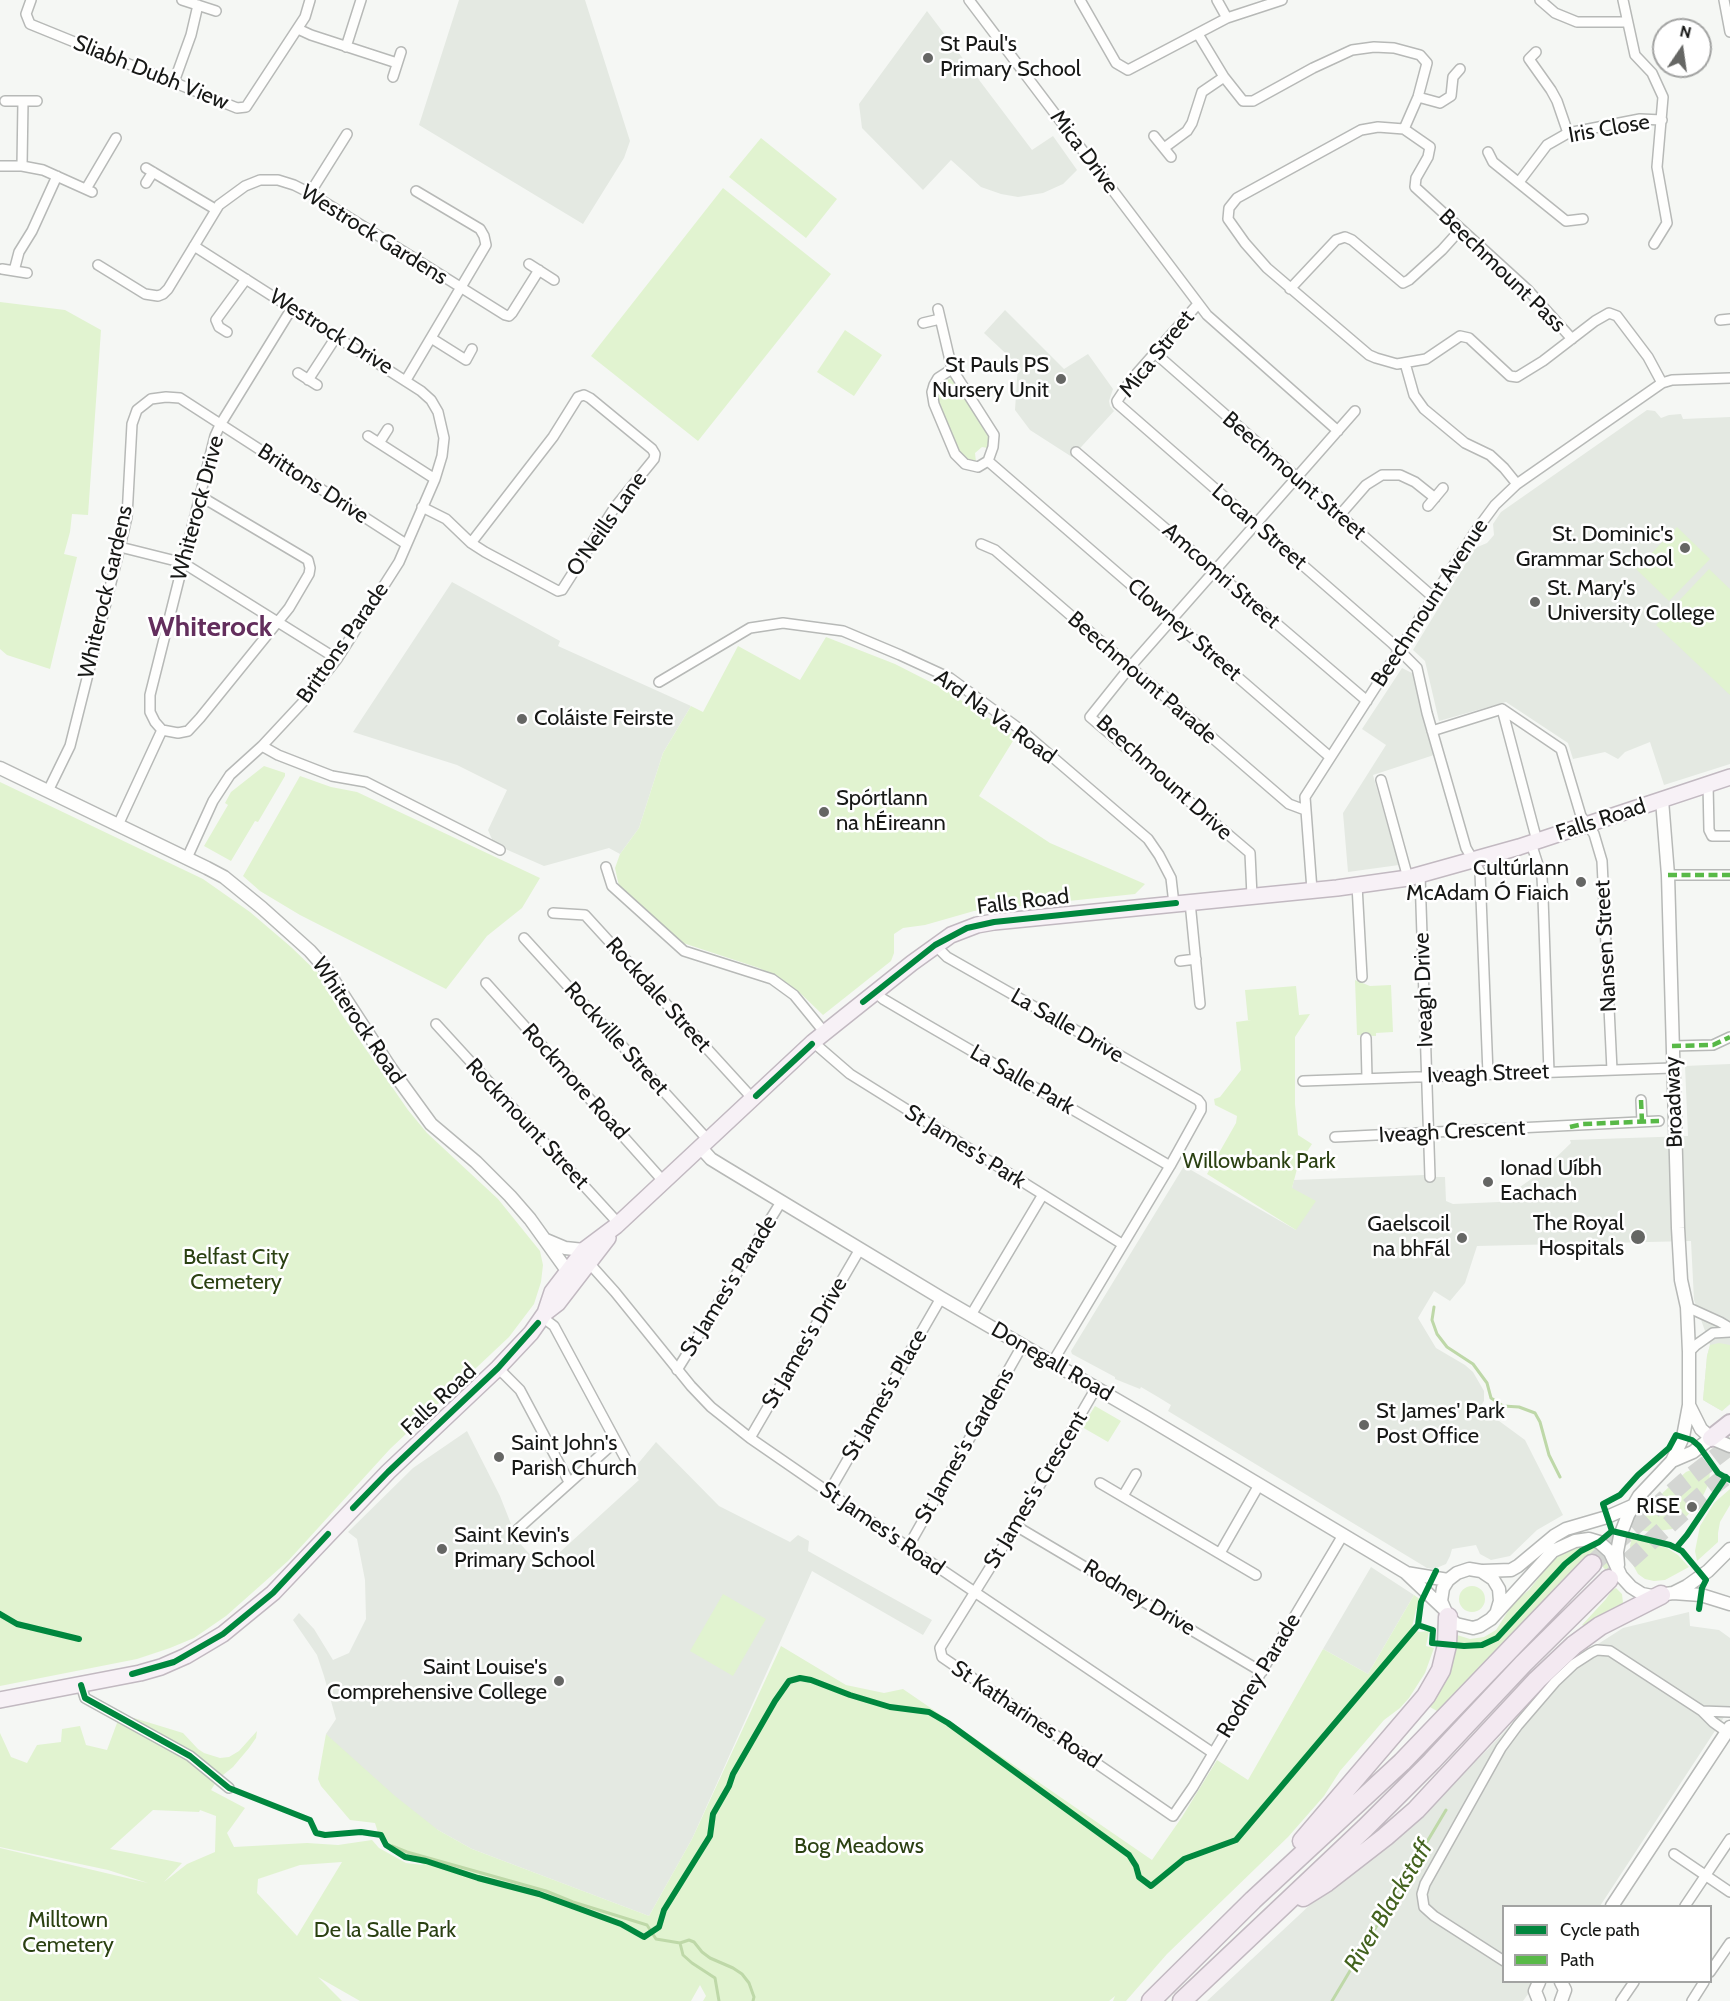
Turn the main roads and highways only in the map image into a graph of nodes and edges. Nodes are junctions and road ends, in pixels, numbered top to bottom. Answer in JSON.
{"nodes":[{"id":1,"x":1730,"y":777,"type":"edge"},
{"id":2,"x":1730,"y":1423,"type":"edge"},
{"id":3,"x":1711,"y":1438,"type":"road end"},
{"id":4,"x":1592,"y":1564,"type":"tunnel mouth"},
{"id":5,"x":1614,"y":1575,"type":"tunnel mouth"},
{"id":6,"x":1667,"y":1594,"type":"road end"},
{"id":7,"x":1445,"y":1612,"type":"road end"},
{"id":8,"x":0,"y":1700,"type":"edge"},
{"id":9,"x":1253,"y":1900,"type":"junction"},
{"id":10,"x":1274,"y":1914,"type":"junction"},
{"id":11,"x":1151,"y":2001,"type":"edge"},
{"id":12,"x":1182,"y":2001,"type":"edge"}],
"edges":[{"from":1,"to":8,"type":"main road","name":"Falls Road"},
{"from":2,"to":3,"type":"highway"},
{"from":4,"to":9,"type":"highway"},
{"from":5,"to":10,"type":"highway"},
{"from":6,"to":10,"type":"highway"},
{"from":7,"to":9,"type":"highway"},
{"from":9,"to":11,"type":"highway"},
{"from":10,"to":12,"type":"highway"}]}
